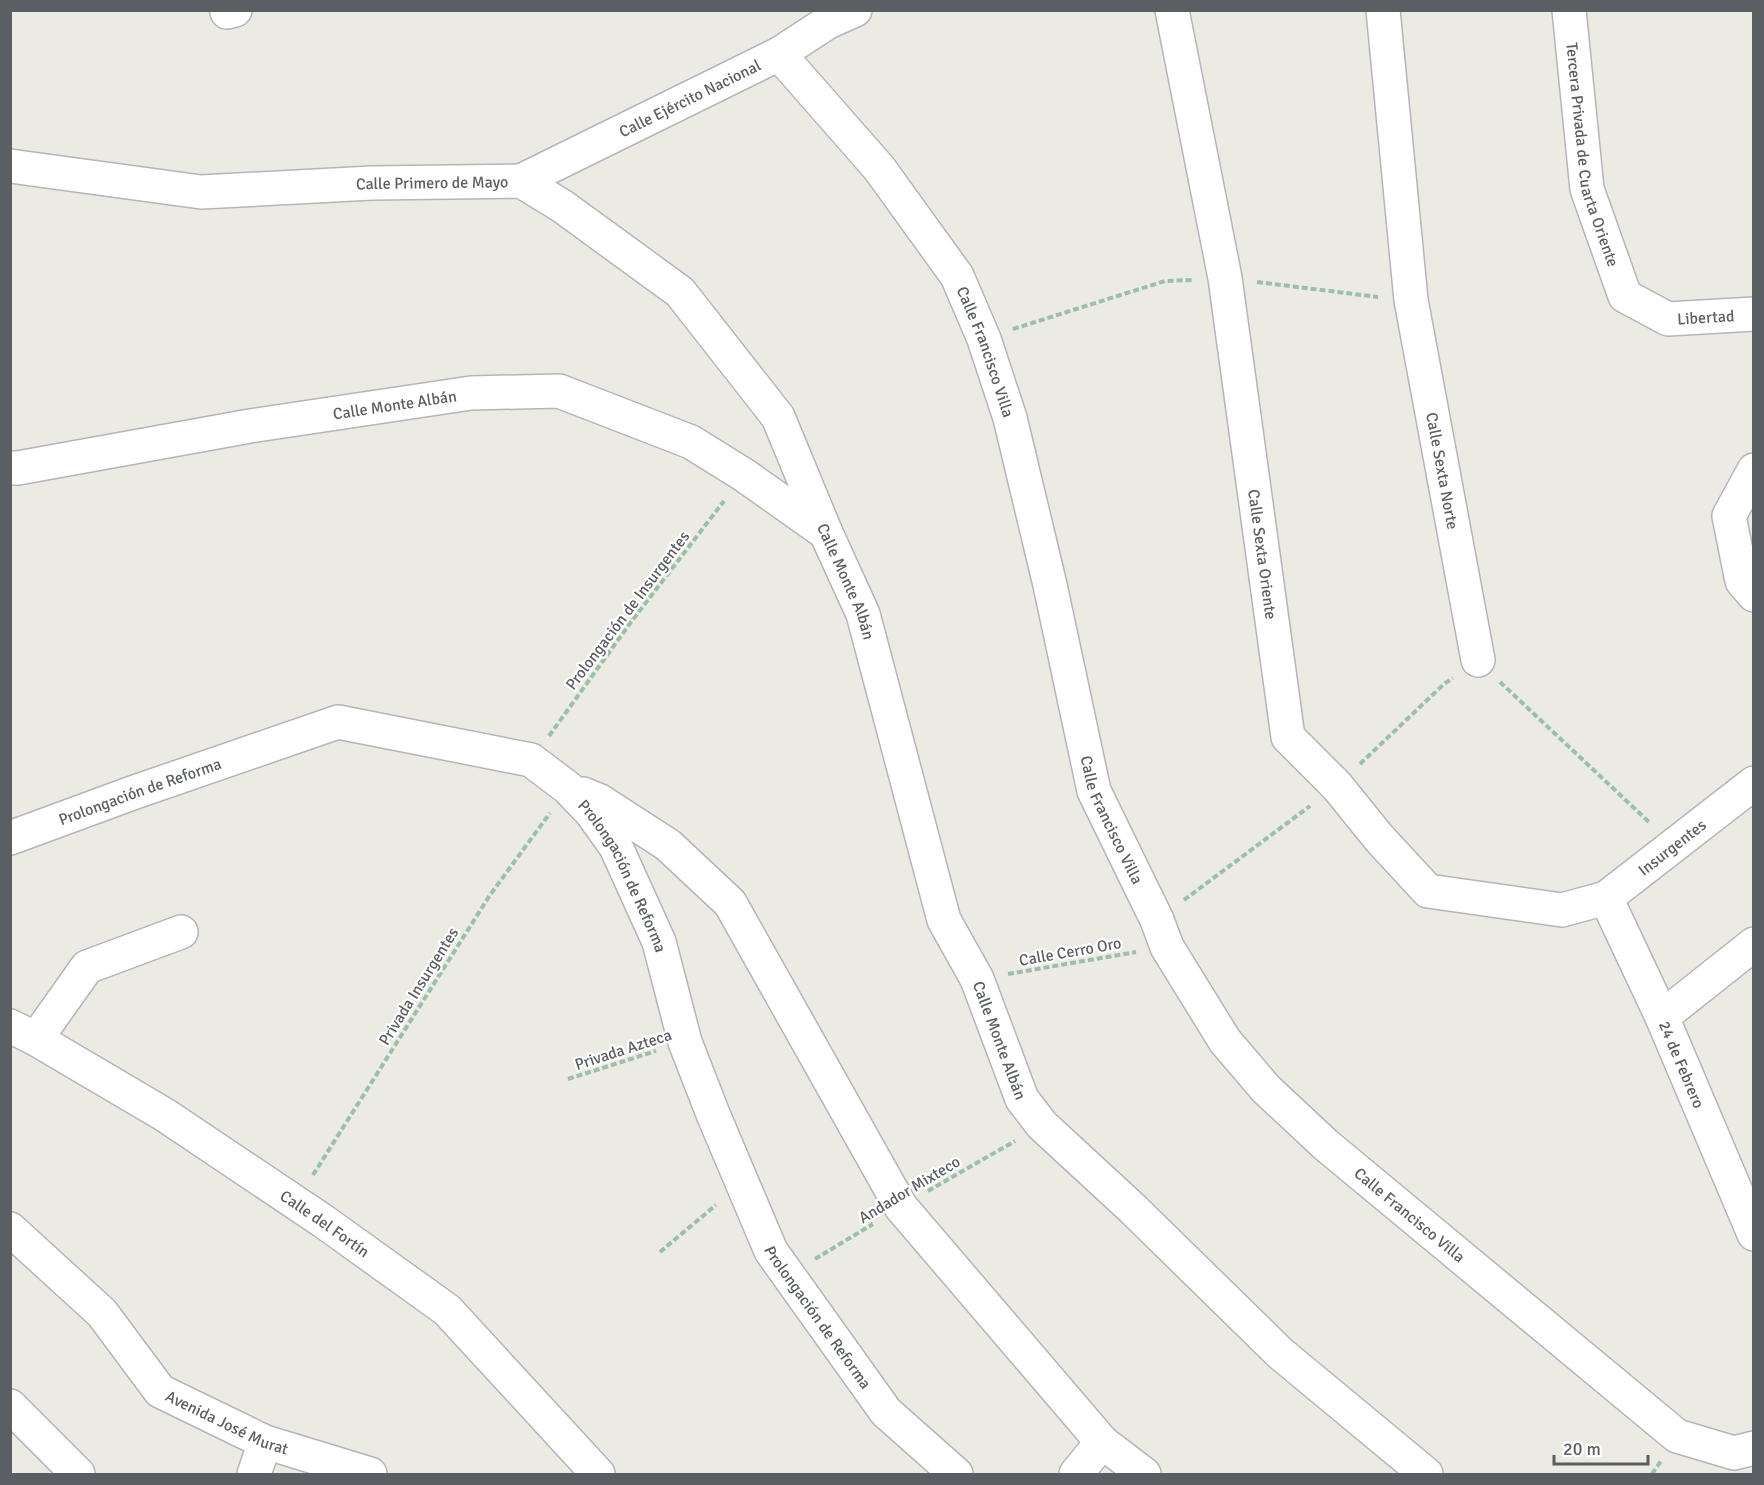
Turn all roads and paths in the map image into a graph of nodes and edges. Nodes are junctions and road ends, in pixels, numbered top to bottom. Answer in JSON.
{"nodes":[{"id":1,"x":1172,"y":10,"type":"edge"},
{"id":2,"x":1383,"y":10,"type":"edge"},
{"id":3,"x":1569,"y":10,"type":"edge"},
{"id":4,"x":828,"y":14,"type":"edge"},
{"id":5,"x":779,"y":54,"type":"junction"},
{"id":6,"x":10,"y":166,"type":"edge"},
{"id":7,"x":521,"y":180,"type":"junction"},
{"id":8,"x":1625,"y":296,"type":"joint"},
{"id":9,"x":1754,"y":314,"type":"edge"},
{"id":10,"x":10,"y":468,"type":"edge"},
{"id":11,"x":1754,"y":470,"type":"edge"},
{"id":12,"x":744,"y":475,"type":"junction"},
{"id":13,"x":826,"y":533,"type":"junction"},
{"id":14,"x":1754,"y":595,"type":"edge"},
{"id":15,"x":1478,"y":660,"type":"joint"},
{"id":16,"x":531,"y":760,"type":"junction"},
{"id":17,"x":1754,"y":783,"type":"edge"},
{"id":18,"x":568,"y":788,"type":"junction"},
{"id":19,"x":10,"y":838,"type":"edge"},
{"id":20,"x":1674,"y":846,"type":"junction"},
{"id":21,"x":1596,"y":901,"type":"junction"},
{"id":22,"x":181,"y":932,"type":"dead end"},
{"id":23,"x":1754,"y":944,"type":"edge"},
{"id":24,"x":1167,"y":947,"type":"junction"},
{"id":25,"x":977,"y":978,"type":"junction"},
{"id":26,"x":1662,"y":1017,"type":"junction"},
{"id":27,"x":23,"y":1032,"type":"edge"},
{"id":28,"x":685,"y":1042,"type":"junction"},
{"id":29,"x":568,"y":1079,"type":"dead end"},
{"id":30,"x":1042,"y":1125,"type":"junction"},
{"id":31,"x":742,"y":1184,"type":"junction"},
{"id":32,"x":296,"y":1202,"type":"junction"},
{"id":33,"x":901,"y":1207,"type":"junction"},
{"id":34,"x":1752,"y":1228,"type":"edge"},
{"id":35,"x":10,"y":1229,"type":"edge"},
{"id":36,"x":660,"y":1252,"type":"dead end"},
{"id":37,"x":789,"y":1276,"type":"junction"},
{"id":38,"x":10,"y":1406,"type":"edge"},
{"id":39,"x":265,"y":1442,"type":"junction"},
{"id":40,"x":1102,"y":1442,"type":"junction"},
{"id":41,"x":1754,"y":1448,"type":"edge"},
{"id":42,"x":78,"y":1474,"type":"edge"},
{"id":43,"x":254,"y":1474,"type":"edge"},
{"id":44,"x":370,"y":1474,"type":"edge"},
{"id":45,"x":598,"y":1474,"type":"edge"},
{"id":46,"x":956,"y":1474,"type":"edge"},
{"id":47,"x":1076,"y":1474,"type":"edge"},
{"id":48,"x":1144,"y":1474,"type":"edge"},
{"id":49,"x":1426,"y":1474,"type":"edge"}],
"edges":[{"from":1,"to":21,"type":"street","name":"Calle Sexta Oriente"},
{"from":2,"to":15,"type":"street","name":"Calle Sexta Norte"},
{"from":3,"to":8,"type":"street","name":"Tercera Privada de Cuarta Oriente"},
{"from":4,"to":5,"type":"street","name":"Calle Ejército Nacional"},
{"from":5,"to":7,"type":"street","name":"Calle Ejército Nacional"},
{"from":5,"to":24,"type":"street","name":"Calle Francisco Villa"},
{"from":6,"to":7,"type":"street","name":"Calle Primero de Mayo"},
{"from":7,"to":13,"type":"street","name":"Calle Primero de Mayo"},
{"from":8,"to":9,"type":"street","name":"Libertad"},
{"from":10,"to":12,"type":"street","name":"Calle Monte Albán"},
{"from":11,"to":14,"type":"street"},
{"from":12,"to":13,"type":"street","name":"Calle Monte Albán"},
{"from":12,"to":16,"type":"path","name":"Prolongación de Insurgentes"},
{"from":13,"to":25,"type":"street","name":"Calle Monte Albán"},
{"from":15,"to":20,"type":"path"},
{"from":16,"to":18,"type":"street","name":"Prolongación de Reforma"},
{"from":16,"to":19,"type":"street","name":"Prolongación de Reforma"},
{"from":17,"to":20,"type":"street","name":"Insurgentes"},
{"from":18,"to":28,"type":"street","name":"Prolongación de Reforma"},
{"from":18,"to":32,"type":"path","name":"Privada Insurgentes"},
{"from":18,"to":33,"type":"street"},
{"from":20,"to":21,"type":"street","name":"Insurgentes"},
{"from":21,"to":26,"type":"street","name":"24 de Febrero"},
{"from":22,"to":27,"type":"street"},
{"from":23,"to":26,"type":"street"},
{"from":24,"to":25,"type":"path","name":"Calle Cerro Oro"},
{"from":24,"to":41,"type":"street","name":"Calle Francisco Villa"},
{"from":25,"to":30,"type":"street","name":"Calle Monte Albán"},
{"from":26,"to":34,"type":"street","name":"24 de Febrero"},
{"from":27,"to":32,"type":"street","name":"Calle del Fortín"},
{"from":28,"to":29,"type":"path","name":"Privada Azteca"},
{"from":28,"to":31,"type":"street","name":"Prolongación de Reforma"},
{"from":30,"to":33,"type":"path","name":"Andador Mixteco"},
{"from":30,"to":49,"type":"street","name":"Calle Monte Albán"},
{"from":31,"to":36,"type":"path"},
{"from":31,"to":37,"type":"street","name":"Prolongación de Reforma"},
{"from":32,"to":45,"type":"street","name":"Calle del Fortín"},
{"from":33,"to":37,"type":"path","name":"Andador Mixteco"},
{"from":33,"to":40,"type":"street"},
{"from":35,"to":39,"type":"street","name":"Avenida José Murat"},
{"from":37,"to":46,"type":"street","name":"Prolongación de Reforma"},
{"from":38,"to":42,"type":"street"},
{"from":39,"to":43,"type":"street"},
{"from":39,"to":44,"type":"street","name":"Avenida José Murat"},
{"from":40,"to":47,"type":"street"},
{"from":40,"to":48,"type":"street"}]}
